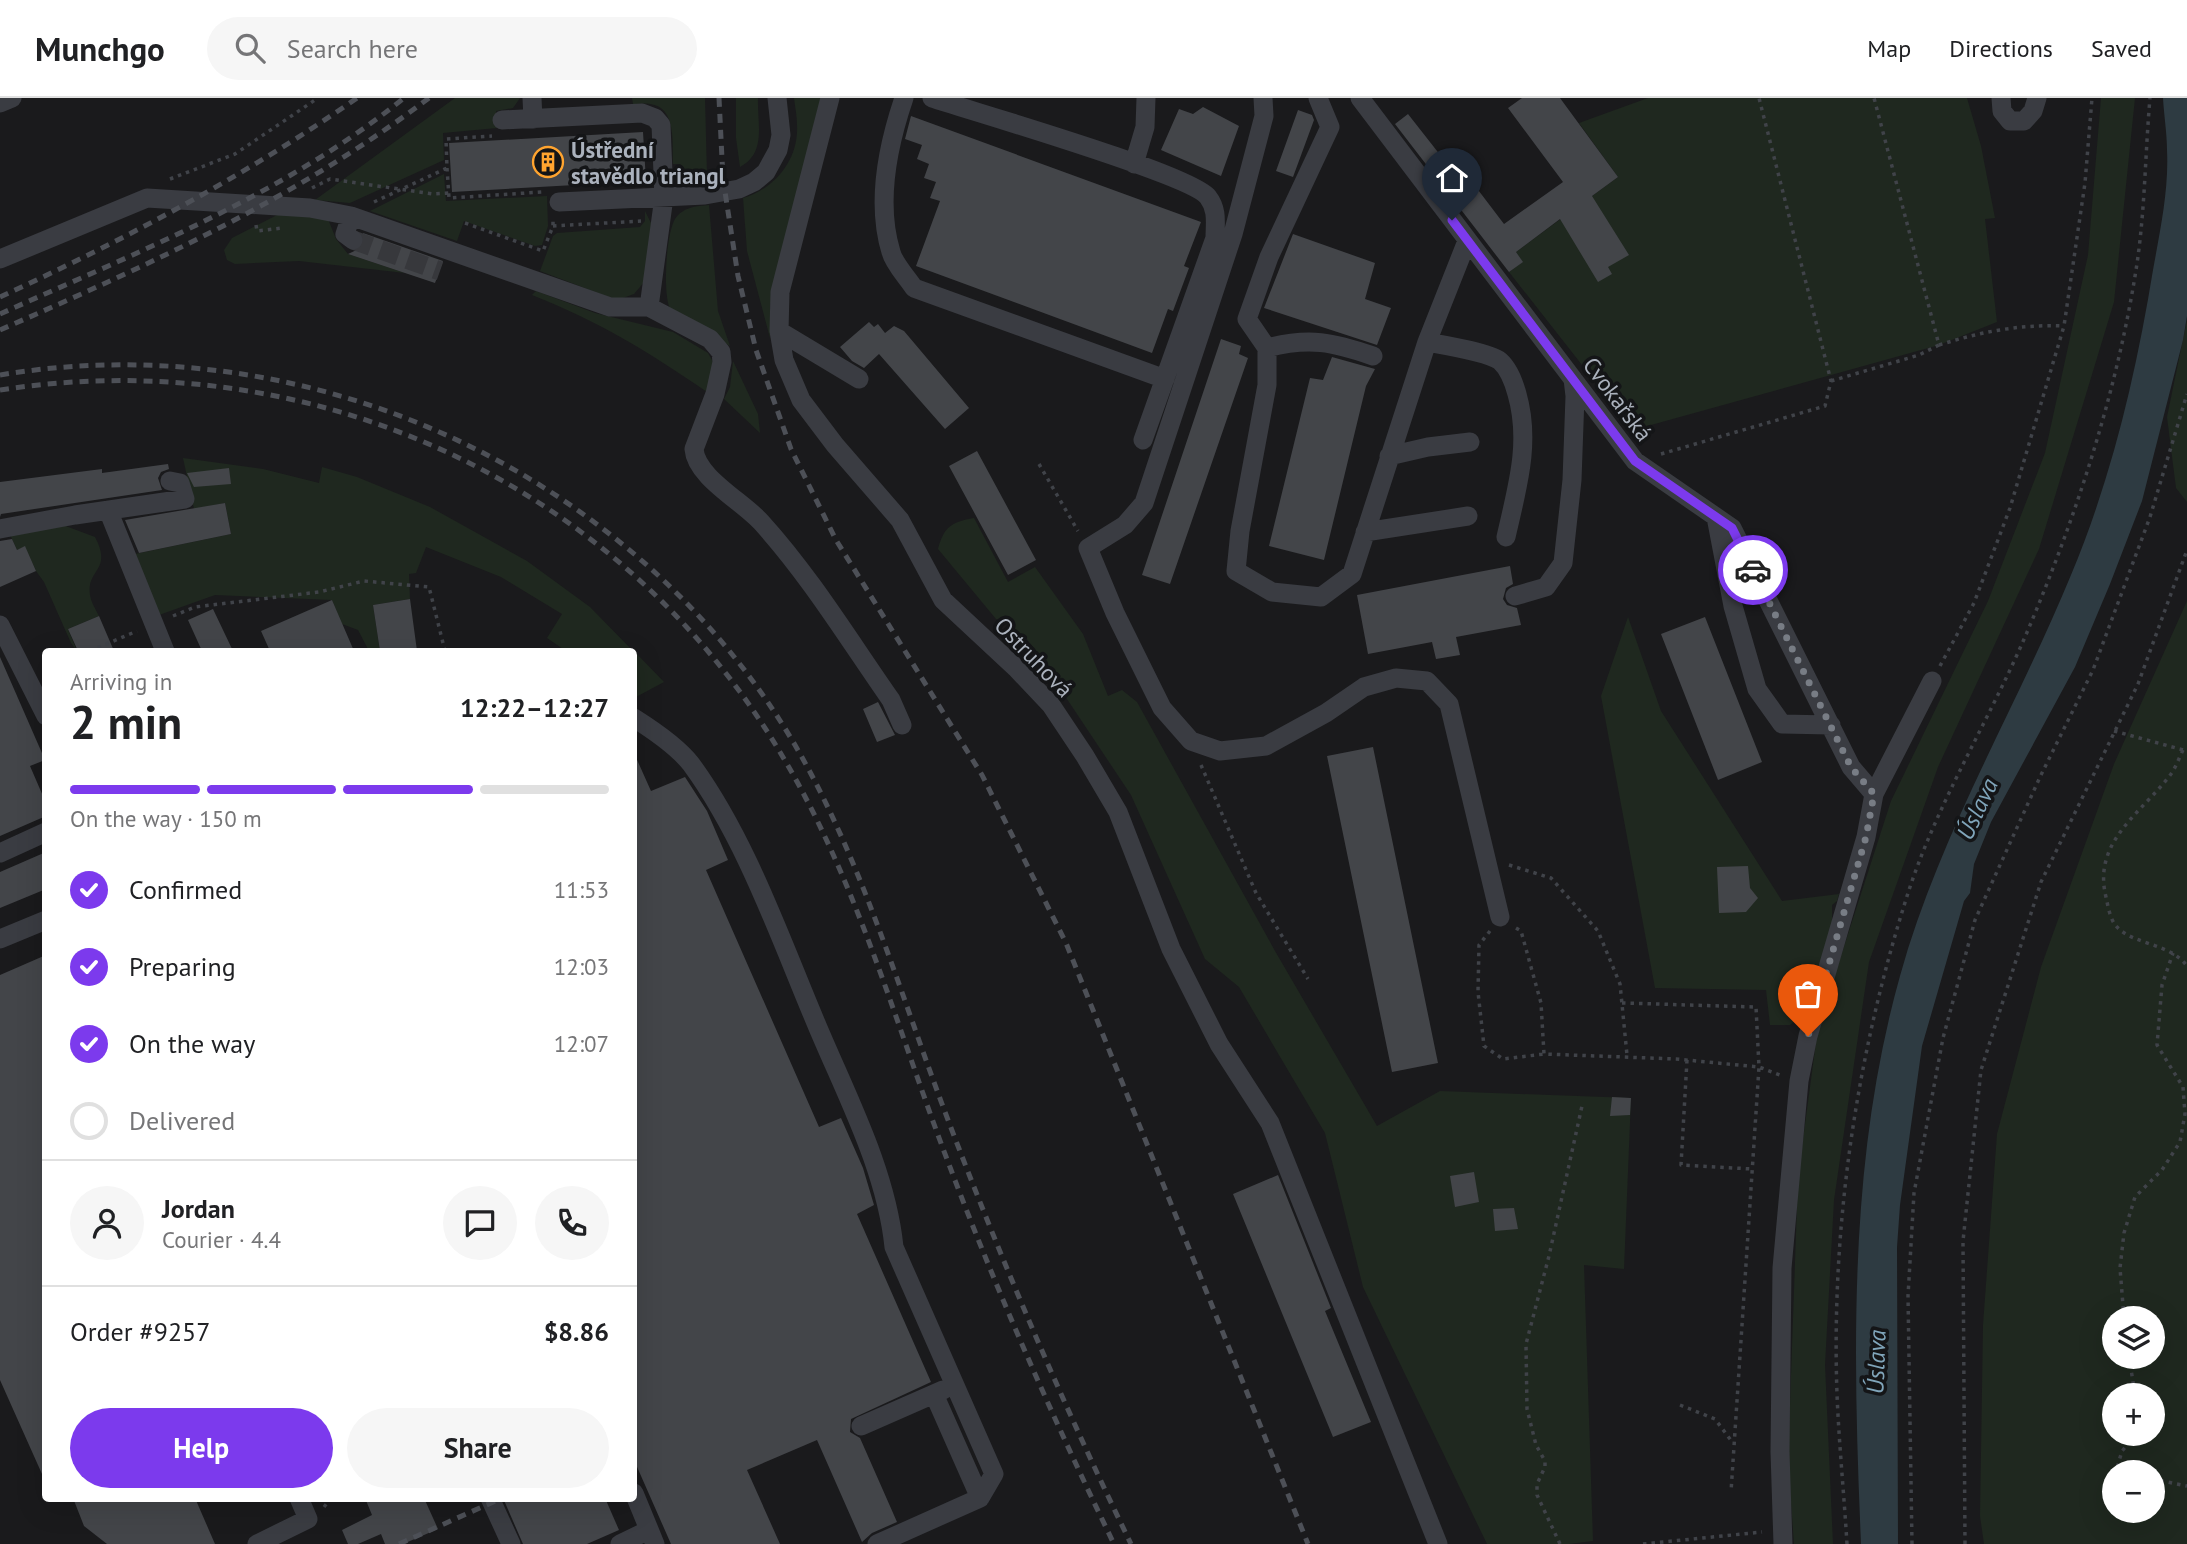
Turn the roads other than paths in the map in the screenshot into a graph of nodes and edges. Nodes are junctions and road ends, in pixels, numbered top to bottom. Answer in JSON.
{"nodes":[{"id":1,"x":12,"y":98,"type":"edge"},
{"id":2,"x":531,"y":98,"type":"edge"},
{"id":3,"x":777,"y":98,"type":"edge"},
{"id":4,"x":830,"y":98,"type":"edge"},
{"id":5,"x":904,"y":98,"type":"edge"},
{"id":6,"x":932,"y":98,"type":"edge"},
{"id":7,"x":1146,"y":98,"type":"edge"},
{"id":8,"x":1263,"y":98,"type":"edge"},
{"id":9,"x":1318,"y":98,"type":"edge"},
{"id":10,"x":1360,"y":98,"type":"edge"},
{"id":11,"x":2001,"y":98,"type":"edge"},
{"id":12,"x":2037,"y":98,"type":"edge"},
{"id":13,"x":0,"y":103,"type":"edge"},
{"id":14,"x":533,"y":119,"type":"junction"},
{"id":15,"x":501,"y":128,"type":"road end"},
{"id":16,"x":1134,"y":164,"type":"junction"},
{"id":17,"x":664,"y":197,"type":"junction"},
{"id":18,"x":554,"y":203,"type":"road end"},
{"id":19,"x":351,"y":216,"type":"junction"},
{"id":20,"x":352,"y":240,"type":"dead end"},
{"id":21,"x":1467,"y":241,"type":"junction"},
{"id":22,"x":0,"y":259,"type":"edge"},
{"id":23,"x":649,"y":307,"type":"junction"},
{"id":24,"x":779,"y":331,"type":"junction"},
{"id":25,"x":1427,"y":342,"type":"junction"},
{"id":26,"x":1267,"y":348,"type":"junction"},
{"id":27,"x":1373,"y":356,"type":"dead end"},
{"id":28,"x":859,"y":379,"type":"dead end"},
{"id":29,"x":1165,"y":379,"type":"junction"},
{"id":30,"x":1573,"y":379,"type":"junction"},
{"id":31,"x":1143,"y":440,"type":"dead end"},
{"id":32,"x":1470,"y":442,"type":"dead end"},
{"id":33,"x":1389,"y":456,"type":"junction"},
{"id":34,"x":170,"y":481,"type":"dead end"},
{"id":35,"x":108,"y":510,"type":"junction"},
{"id":36,"x":1468,"y":516,"type":"dead end"},
{"id":37,"x":1716,"y":517,"type":"junction"},
{"id":38,"x":0,"y":529,"type":"edge"},
{"id":39,"x":1365,"y":532,"type":"junction"},
{"id":40,"x":1507,"y":537,"type":"dead end"},
{"id":41,"x":1515,"y":596,"type":"dead end"},
{"id":42,"x":0,"y":625,"type":"edge"},
{"id":43,"x":164,"y":648,"type":"edge"},
{"id":44,"x":1932,"y":681,"type":"road end"},
{"id":45,"x":42,"y":708,"type":"edge"},
{"id":46,"x":637,"y":720,"type":"edge"},
{"id":47,"x":902,"y":725,"type":"dead end"},
{"id":48,"x":1832,"y":725,"type":"junction"},
{"id":49,"x":1874,"y":794,"type":"junction"},
{"id":50,"x":42,"y":834,"type":"edge"},
{"id":51,"x":0,"y":853,"type":"edge"},
{"id":52,"x":1500,"y":917,"type":"road end"},
{"id":53,"x":42,"y":922,"type":"edge"},
{"id":54,"x":0,"y":939,"type":"edge"},
{"id":55,"x":954,"y":1385,"type":"junction"},
{"id":56,"x":934,"y":1394,"type":"junction"},
{"id":57,"x":861,"y":1426,"type":"dead end"},
{"id":58,"x":980,"y":1498,"type":"junction"},
{"id":59,"x":637,"y":1500,"type":"edge"},
{"id":60,"x":301,"y":1502,"type":"edge"},
{"id":61,"x":492,"y":1502,"type":"edge"},
{"id":62,"x":652,"y":1537,"type":"edge"},
{"id":63,"x":1782,"y":1537,"type":"edge"},
{"id":64,"x":257,"y":1544,"type":"edge"},
{"id":65,"x":511,"y":1544,"type":"edge"},
{"id":66,"x":620,"y":1544,"type":"edge"},
{"id":67,"x":877,"y":1544,"type":"edge"},
{"id":68,"x":1438,"y":1544,"type":"edge"}],
"edges":[{"from":1,"to":13,"type":"street"},
{"from":2,"to":14,"type":"street"},
{"from":3,"to":17,"type":"street"},
{"from":4,"to":24,"type":"street","name":"Ostruhová"},
{"from":5,"to":29,"type":"street"},
{"from":6,"to":16,"type":"street"},
{"from":7,"to":16,"type":"street"},
{"from":8,"to":52,"type":"street"},
{"from":9,"to":26,"type":"street"},
{"from":10,"to":21,"type":"street","name":"Cvokařská"},
{"from":11,"to":12,"type":"street"},
{"from":14,"to":15,"type":"street"},
{"from":14,"to":17,"type":"street"},
{"from":16,"to":29,"type":"street"},
{"from":17,"to":18,"type":"street"},
{"from":17,"to":23,"type":"street"},
{"from":19,"to":20,"type":"street"},
{"from":19,"to":22,"type":"street"},
{"from":19,"to":23,"type":"street"},
{"from":21,"to":25,"type":"street"},
{"from":21,"to":30,"type":"street","name":"Cvokařská"},
{"from":23,"to":47,"type":"street"},
{"from":24,"to":28,"type":"street"},
{"from":24,"to":68,"type":"street","name":"Ostruhová"},
{"from":25,"to":33,"type":"street"},
{"from":25,"to":40,"type":"street"},
{"from":26,"to":27,"type":"street"},
{"from":26,"to":39,"type":"street"},
{"from":29,"to":31,"type":"street"},
{"from":30,"to":37,"type":"street","name":"Cvokařská"},
{"from":30,"to":41,"type":"street"},
{"from":32,"to":33,"type":"street"},
{"from":33,"to":39,"type":"street"},
{"from":34,"to":35,"type":"street"},
{"from":35,"to":38,"type":"street"},
{"from":35,"to":43,"type":"street"},
{"from":36,"to":39,"type":"street"},
{"from":37,"to":48,"type":"street","name":"Cvokařská"},
{"from":37,"to":48,"type":"street"},
{"from":42,"to":45,"type":"street"},
{"from":44,"to":49,"type":"street"},
{"from":46,"to":55,"type":"street"},
{"from":48,"to":49,"type":"street","name":"Cvokařská"},
{"from":49,"to":63,"type":"street"},
{"from":50,"to":51,"type":"street"},
{"from":53,"to":54,"type":"street"},
{"from":55,"to":56,"type":"street"},
{"from":55,"to":58,"type":"street"},
{"from":56,"to":57,"type":"street"},
{"from":56,"to":58,"type":"street"},
{"from":58,"to":67,"type":"street"},
{"from":59,"to":62,"type":"street"},
{"from":60,"to":64,"type":"street"},
{"from":61,"to":65,"type":"street"},
{"from":62,"to":66,"type":"street"}]}
